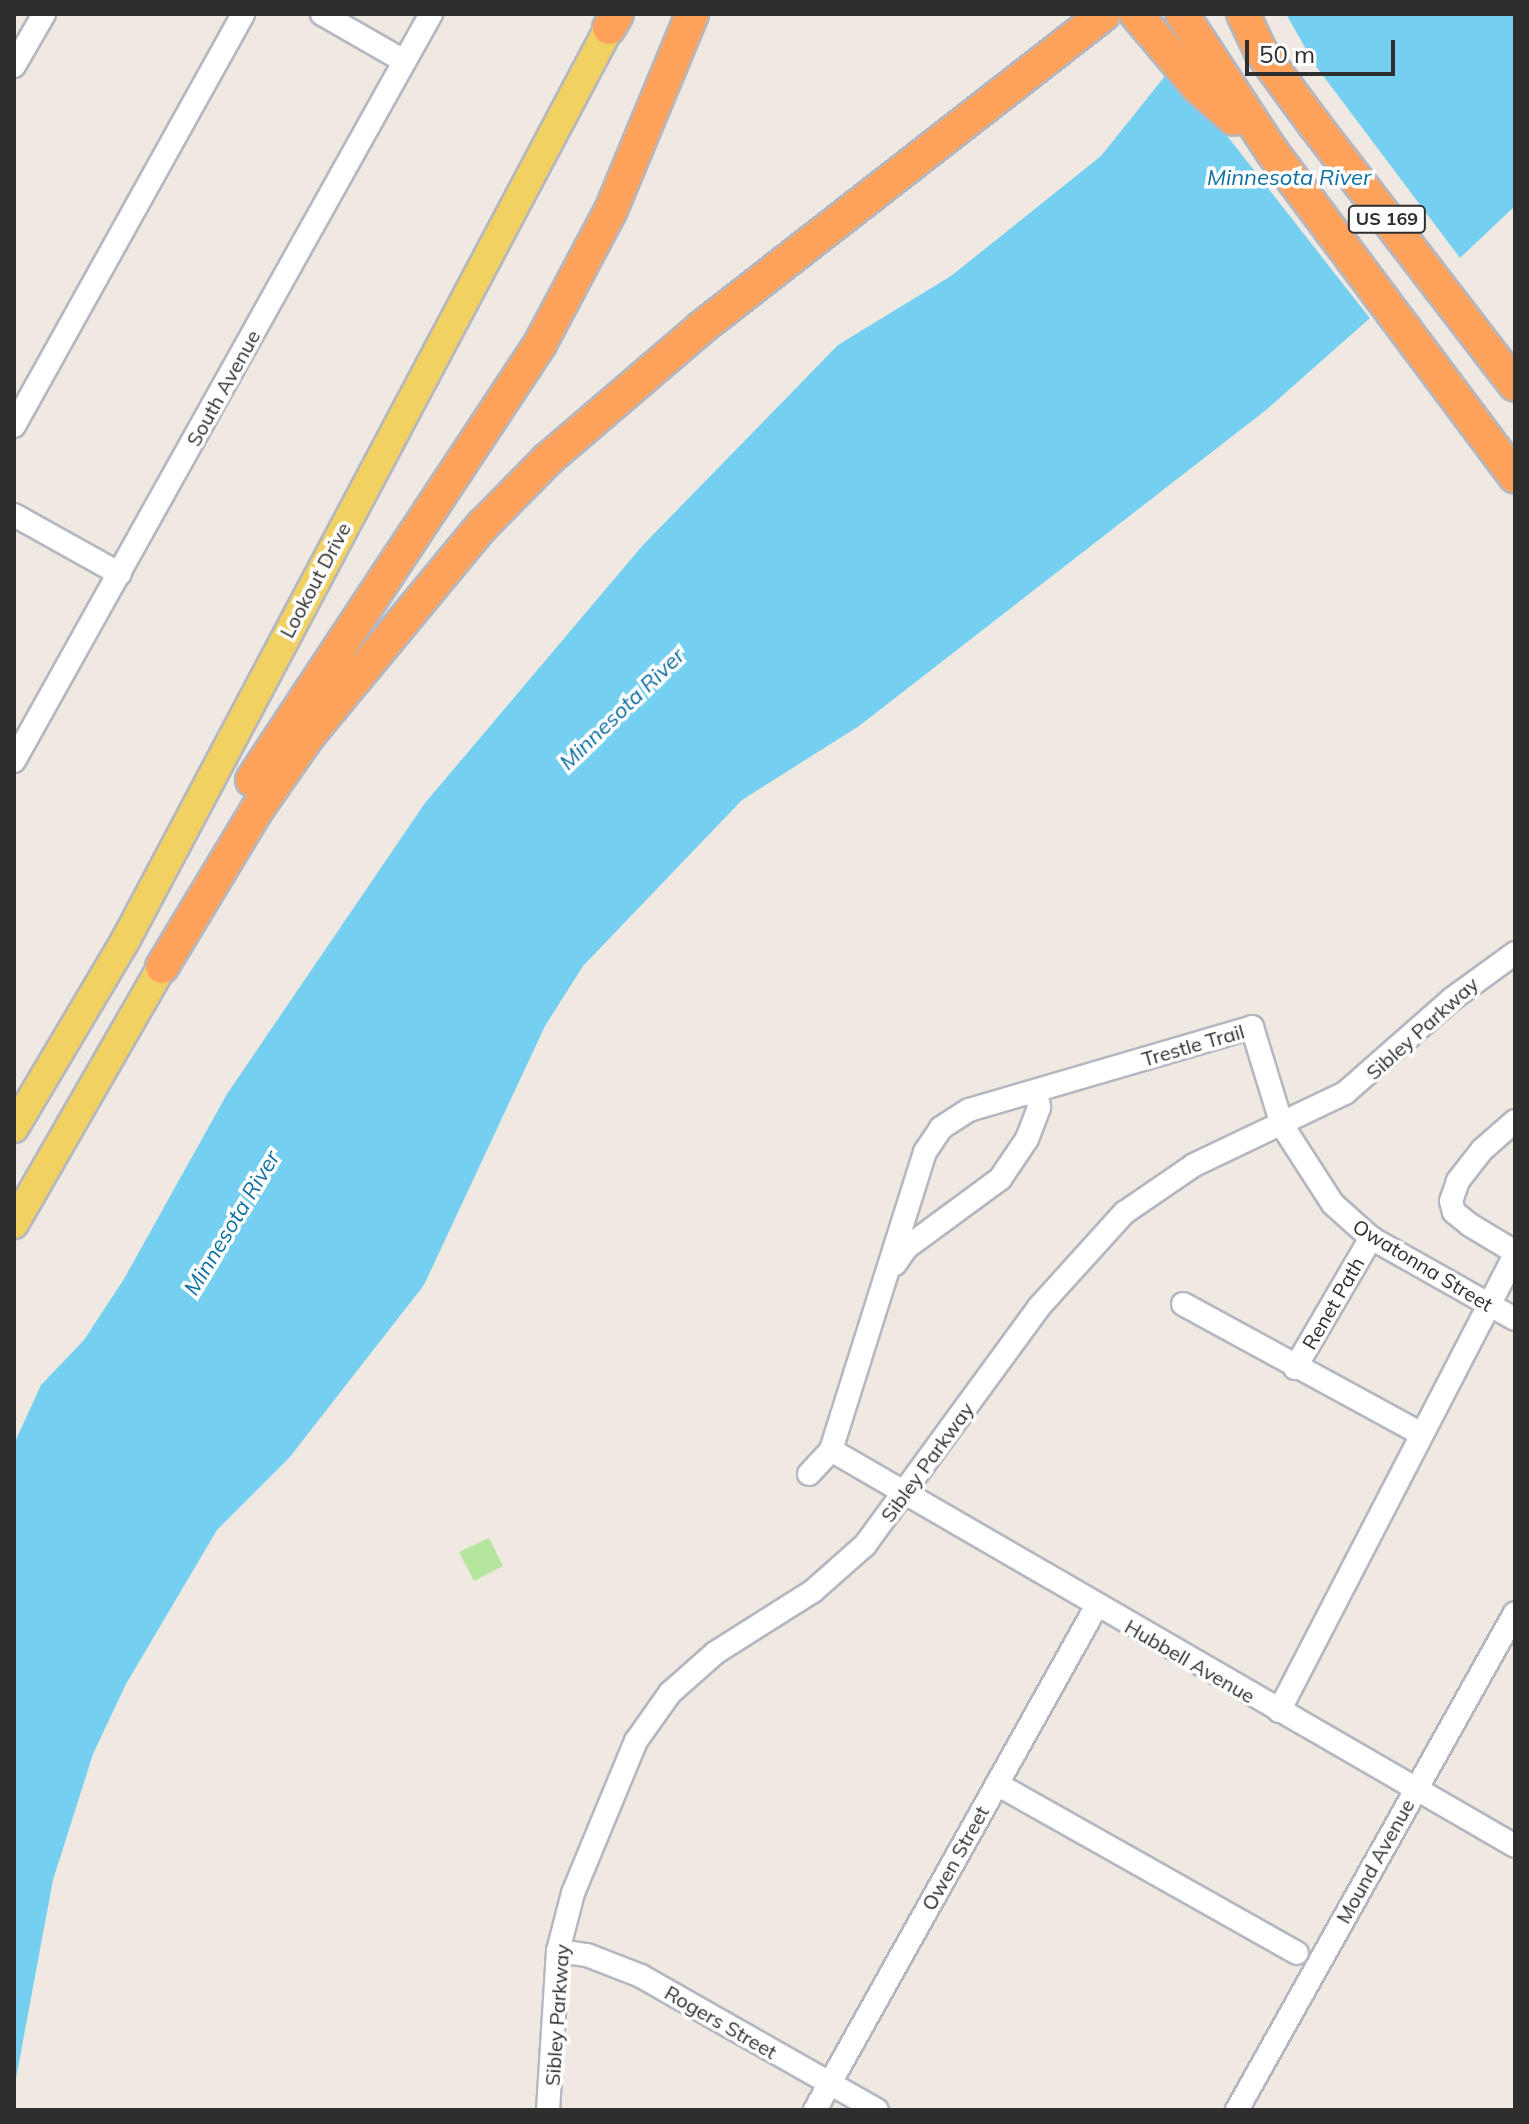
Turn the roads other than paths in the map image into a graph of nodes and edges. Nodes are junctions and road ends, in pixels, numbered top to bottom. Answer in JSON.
{"nodes":[{"id":1,"x":44,"y":14,"type":"edge"},
{"id":2,"x":243,"y":14,"type":"edge"},
{"id":3,"x":322,"y":14,"type":"edge"},
{"id":4,"x":431,"y":14,"type":"edge"},
{"id":5,"x":692,"y":14,"type":"edge"},
{"id":6,"x":1104,"y":14,"type":"edge"},
{"id":7,"x":1136,"y":14,"type":"edge"},
{"id":8,"x":1182,"y":14,"type":"edge"},
{"id":9,"x":1243,"y":14,"type":"edge"},
{"id":10,"x":1250,"y":14,"type":"edge"},
{"id":11,"x":614,"y":19,"type":"edge"},
{"id":12,"x":1261,"y":52,"type":"junction"},
{"id":13,"x":404,"y":61,"type":"junction"},
{"id":14,"x":14,"y":66,"type":"edge"},
{"id":15,"x":1273,"y":153,"type":"junction"},
{"id":16,"x":1515,"y":385,"type":"edge"},
{"id":17,"x":14,"y":426,"type":"edge"},
{"id":18,"x":1515,"y":477,"type":"edge"},
{"id":19,"x":14,"y":515,"type":"edge"},
{"id":20,"x":120,"y":574,"type":"junction"},
{"id":21,"x":14,"y":761,"type":"edge"},
{"id":22,"x":1515,"y":953,"type":"edge"},
{"id":23,"x":162,"y":967,"type":"junction"},
{"id":24,"x":1036,"y":1091,"type":"junction"},
{"id":25,"x":1515,"y":1121,"type":"edge"},
{"id":26,"x":1282,"y":1125,"type":"junction"},
{"id":27,"x":14,"y":1128,"type":"edge"},
{"id":28,"x":14,"y":1224,"type":"edge"},
{"id":29,"x":1371,"y":1238,"type":"junction"},
{"id":30,"x":1515,"y":1253,"type":"edge"},
{"id":31,"x":887,"y":1275,"type":"junction"},
{"id":32,"x":1486,"y":1303,"type":"junction"},
{"id":33,"x":1183,"y":1304,"type":"dead end"},
{"id":34,"x":1513,"y":1313,"type":"edge"},
{"id":35,"x":1295,"y":1368,"type":"junction"},
{"id":36,"x":1420,"y":1433,"type":"junction"},
{"id":37,"x":831,"y":1450,"type":"junction"},
{"id":38,"x":809,"y":1474,"type":"dead end"},
{"id":39,"x":905,"y":1493,"type":"junction"},
{"id":40,"x":1096,"y":1607,"type":"junction"},
{"id":41,"x":1515,"y":1613,"type":"edge"},
{"id":42,"x":1279,"y":1711,"type":"junction"},
{"id":43,"x":997,"y":1784,"type":"junction"},
{"id":44,"x":1416,"y":1787,"type":"junction"},
{"id":45,"x":1515,"y":1846,"type":"edge"},
{"id":46,"x":558,"y":1951,"type":"junction"},
{"id":47,"x":1297,"y":1953,"type":"dead end"},
{"id":48,"x":829,"y":2083,"type":"junction"},
{"id":49,"x":548,"y":2110,"type":"edge"},
{"id":50,"x":815,"y":2110,"type":"edge"},
{"id":51,"x":877,"y":2110,"type":"edge"},
{"id":52,"x":1237,"y":2110,"type":"edge"}],
"edges":[{"from":1,"to":14,"type":"street"},
{"from":2,"to":17,"type":"street"},
{"from":3,"to":13,"type":"street"},
{"from":4,"to":13,"type":"street","name":"South Avenue"},
{"from":5,"to":23,"type":"highway"},
{"from":6,"to":23,"type":"highway"},
{"from":7,"to":15,"type":"highway"},
{"from":8,"to":15,"type":"highway","number":"US 169"},
{"from":9,"to":12,"type":"highway","number":"US 169"},
{"from":10,"to":12,"type":"highway"},
{"from":11,"to":27,"type":"main road","name":"Lookout Drive"},
{"from":12,"to":16,"type":"highway","number":"US 169"},
{"from":13,"to":20,"type":"street","name":"South Avenue"},
{"from":15,"to":18,"type":"highway","number":"US 169"},
{"from":19,"to":20,"type":"street"},
{"from":20,"to":21,"type":"street","name":"South Avenue"},
{"from":22,"to":26,"type":"street","name":"Sibley Parkway"},
{"from":23,"to":28,"type":"main road"},
{"from":24,"to":26,"type":"street","name":"Trestle Trail"},
{"from":24,"to":31,"type":"street","name":"Trestle Trail"},
{"from":24,"to":31,"type":"street","name":"Trestle Trail"},
{"from":25,"to":30,"type":"street"},
{"from":26,"to":29,"type":"street","name":"Owatonna Street"},
{"from":26,"to":39,"type":"street","name":"Sibley Parkway"},
{"from":29,"to":32,"type":"street","name":"Owatonna Street"},
{"from":29,"to":35,"type":"street","name":"Renet Path"},
{"from":30,"to":32,"type":"street"},
{"from":31,"to":37,"type":"street","name":"Trestle Trail"},
{"from":32,"to":34,"type":"street","name":"Owatonna Street"},
{"from":32,"to":36,"type":"street"},
{"from":33,"to":35,"type":"street","name":"Renet Path"},
{"from":35,"to":36,"type":"street","name":"Renet Path"},
{"from":36,"to":42,"type":"street"},
{"from":37,"to":38,"type":"street"},
{"from":37,"to":39,"type":"street","name":"Hubbell Avenue"},
{"from":39,"to":40,"type":"street","name":"Hubbell Avenue"},
{"from":39,"to":46,"type":"street","name":"Sibley Parkway"},
{"from":40,"to":42,"type":"street","name":"Hubbell Avenue"},
{"from":40,"to":43,"type":"street","name":"Owen Street"},
{"from":41,"to":44,"type":"street","name":"Mound Avenue"},
{"from":42,"to":44,"type":"street","name":"Hubbell Avenue"},
{"from":43,"to":47,"type":"street"},
{"from":43,"to":48,"type":"street","name":"Owen Street"},
{"from":44,"to":45,"type":"street","name":"Hubbell Avenue"},
{"from":44,"to":52,"type":"street","name":"Mound Avenue"},
{"from":46,"to":48,"type":"street","name":"Rogers Street"},
{"from":46,"to":49,"type":"street","name":"Sibley Parkway"},
{"from":48,"to":50,"type":"street","name":"Owen Street"},
{"from":48,"to":51,"type":"street","name":"Rogers Street"}]}
